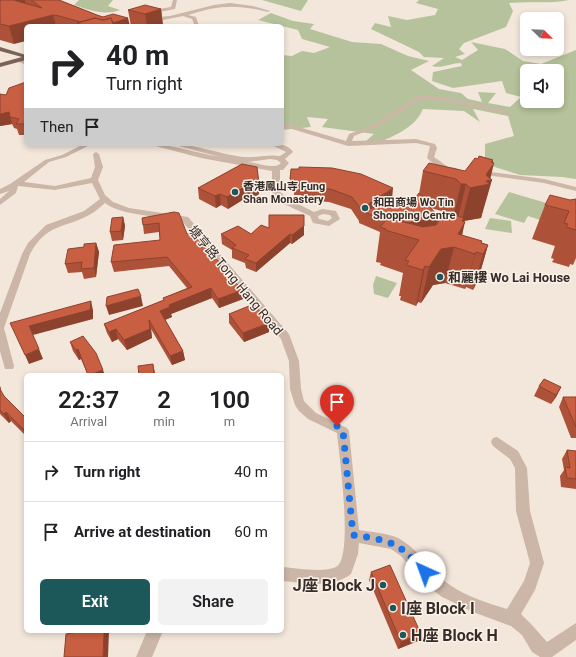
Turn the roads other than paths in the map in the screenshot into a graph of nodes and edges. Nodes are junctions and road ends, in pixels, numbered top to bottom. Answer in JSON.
{"nodes":[{"id":1,"x":175,"y":0,"type":"edge"},
{"id":2,"x":268,"y":11,"type":"dead end"},
{"id":3,"x":182,"y":14,"type":"junction"},
{"id":4,"x":196,"y":24,"type":"edge"},
{"id":5,"x":0,"y":49,"type":"edge"},
{"id":6,"x":0,"y":53,"type":"edge"},
{"id":7,"x":20,"y":57,"type":"junction"},
{"id":8,"x":24,"y":57,"type":"edge"},
{"id":9,"x":13,"y":58,"type":"junction"},
{"id":10,"x":0,"y":61,"type":"edge"},
{"id":11,"x":24,"y":61,"type":"edge"},
{"id":12,"x":0,"y":66,"type":"edge"},
{"id":13,"x":510,"y":112,"type":"dead end"},
{"id":14,"x":284,"y":125,"type":"edge"},
{"id":15,"x":348,"y":144,"type":"junction"},
{"id":16,"x":71,"y":146,"type":"edge"},
{"id":17,"x":85,"y":146,"type":"edge"},
{"id":18,"x":159,"y":146,"type":"edge"},
{"id":19,"x":184,"y":146,"type":"edge"},
{"id":20,"x":279,"y":146,"type":"edge"},
{"id":21,"x":96,"y":154,"type":"dead end"},
{"id":22,"x":268,"y":158,"type":"junction"},
{"id":23,"x":281,"y":159,"type":"junction"},
{"id":24,"x":47,"y":161,"type":"junction"},
{"id":25,"x":262,"y":166,"type":"junction"},
{"id":26,"x":276,"y":169,"type":"junction"},
{"id":27,"x":94,"y":180,"type":"junction"},
{"id":28,"x":15,"y":184,"type":"junction"},
{"id":29,"x":576,"y":190,"type":"edge"},
{"id":30,"x":0,"y":192,"type":"edge"},
{"id":31,"x":104,"y":200,"type":"junction"},
{"id":32,"x":0,"y":203,"type":"edge"},
{"id":33,"x":314,"y":215,"type":"dead end"},
{"id":34,"x":0,"y":326,"type":"edge"},
{"id":35,"x":0,"y":330,"type":"edge"},
{"id":36,"x":10,"y":366,"type":"dead end"},
{"id":37,"x":497,"y":442,"type":"dead end"},
{"id":38,"x":353,"y":535,"type":"junction"},
{"id":39,"x":284,"y":574,"type":"edge"},
{"id":40,"x":511,"y":617,"type":"junction"},
{"id":41,"x":576,"y":631,"type":"edge"},
{"id":42,"x":154,"y":633,"type":"edge"},
{"id":43,"x":144,"y":657,"type":"edge"}],
"edges":[{"from":1,"to":3,"type":"street"},
{"from":2,"to":3,"type":"street"},
{"from":3,"to":4,"type":"street"},
{"from":5,"to":7,"type":"main road"},
{"from":6,"to":9,"type":"main road"},
{"from":7,"to":8,"type":"main road"},
{"from":7,"to":9,"type":"main road"},
{"from":7,"to":11,"type":"street"},
{"from":7,"to":12,"type":"main road"},
{"from":9,"to":10,"type":"main road"},
{"from":13,"to":15,"type":"street"},
{"from":14,"to":15,"type":"street"},
{"from":15,"to":29,"type":"street"},
{"from":16,"to":24,"type":"street"},
{"from":17,"to":24,"type":"street"},
{"from":18,"to":25,"type":"street"},
{"from":19,"to":22,"type":"street"},
{"from":20,"to":23,"type":"street"},
{"from":21,"to":27,"type":"street"},
{"from":22,"to":23,"type":"street"},
{"from":22,"to":25,"type":"street"},
{"from":23,"to":26,"type":"street"},
{"from":24,"to":28,"type":"street"},
{"from":25,"to":26,"type":"street"},
{"from":26,"to":33,"type":"street"},
{"from":27,"to":28,"type":"street"},
{"from":27,"to":31,"type":"street"},
{"from":28,"to":30,"type":"street"},
{"from":28,"to":32,"type":"street"},
{"from":31,"to":34,"type":"street"},
{"from":31,"to":38,"type":"street","name":"塘亨路 Tong Hang Road"},
{"from":35,"to":36,"type":"street"},
{"from":37,"to":40,"type":"street"},
{"from":38,"to":39,"type":"street","name":"塘亨路 Tong Hang Road"},
{"from":38,"to":40,"type":"street"},
{"from":40,"to":41,"type":"street"},
{"from":42,"to":43,"type":"street"}]}
